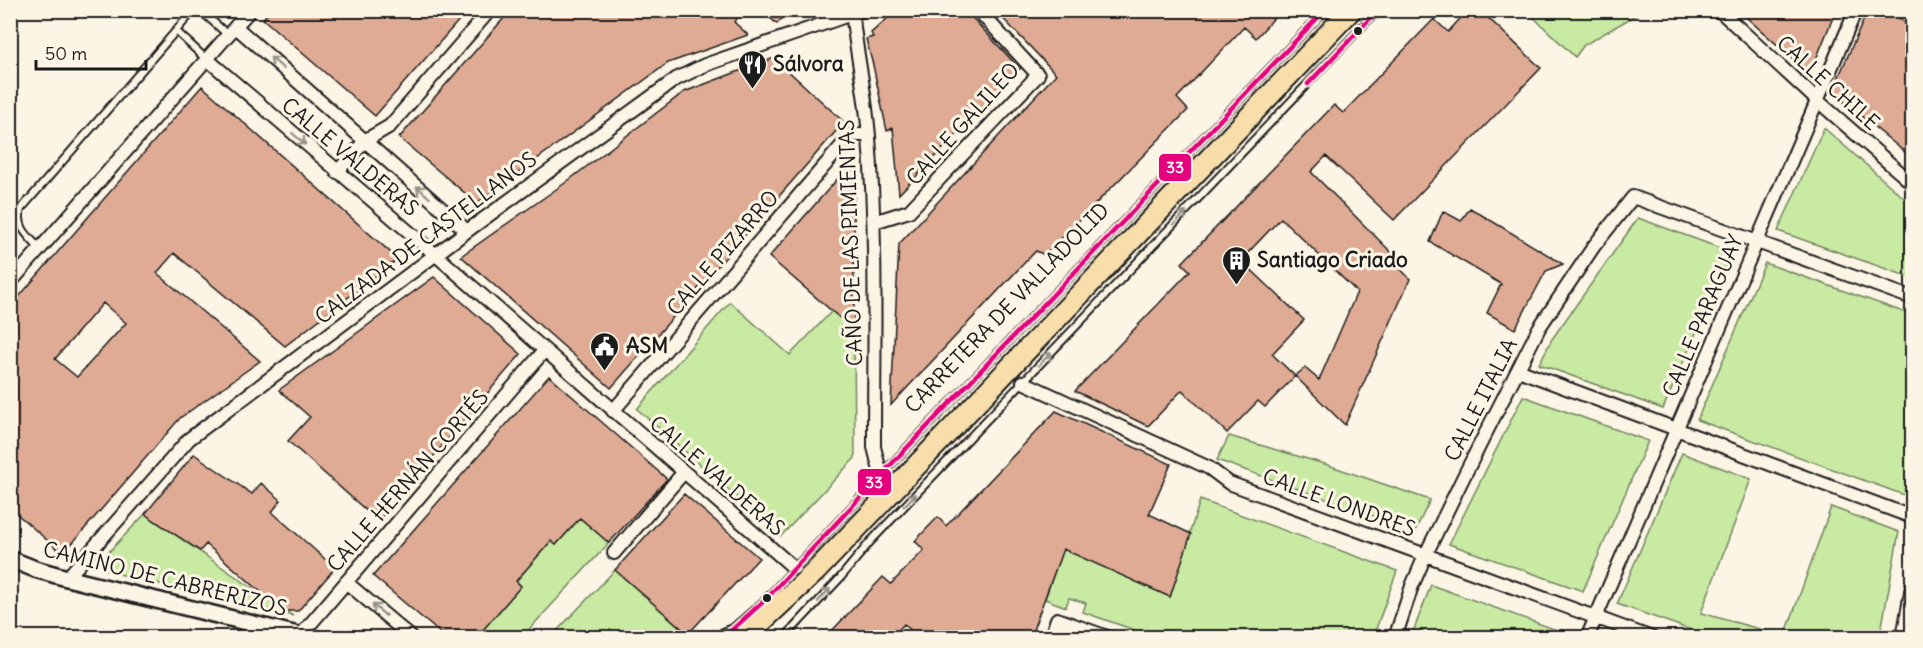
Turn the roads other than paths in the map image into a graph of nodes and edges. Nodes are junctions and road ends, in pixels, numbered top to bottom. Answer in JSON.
{"nodes":[{"id":1,"x":194,"y":10,"type":"edge"},
{"id":2,"x":200,"y":10,"type":"edge"},
{"id":3,"x":250,"y":10,"type":"edge"},
{"id":4,"x":490,"y":10,"type":"edge"},
{"id":5,"x":978,"y":10,"type":"edge"},
{"id":6,"x":1324,"y":10,"type":"edge"},
{"id":7,"x":1351,"y":10,"type":"edge"},
{"id":8,"x":1378,"y":10,"type":"edge"},
{"id":9,"x":1719,"y":10,"type":"edge"},
{"id":10,"x":1856,"y":10,"type":"edge"},
{"id":11,"x":855,"y":12,"type":"edge"},
{"id":12,"x":176,"y":31,"type":"junction"},
{"id":13,"x":232,"y":31,"type":"junction"},
{"id":14,"x":207,"y":59,"type":"junction"},
{"id":15,"x":1818,"y":101,"type":"junction"},
{"id":16,"x":869,"y":135,"type":"junction"},
{"id":17,"x":366,"y":140,"type":"junction"},
{"id":18,"x":337,"y":172,"type":"junction"},
{"id":19,"x":1912,"y":183,"type":"edge"},
{"id":20,"x":874,"y":222,"type":"junction"},
{"id":21,"x":467,"y":231,"type":"junction"},
{"id":22,"x":1756,"y":240,"type":"junction"},
{"id":23,"x":40,"y":249,"type":"junction"},
{"id":24,"x":436,"y":255,"type":"junction"},
{"id":25,"x":10,"y":283,"type":"edge"},
{"id":26,"x":1912,"y":298,"type":"edge"},
{"id":27,"x":544,"y":351,"type":"junction"},
{"id":28,"x":1518,"y":370,"type":"junction"},
{"id":29,"x":1023,"y":382,"type":"junction"},
{"id":30,"x":612,"y":411,"type":"junction"},
{"id":31,"x":1676,"y":430,"type":"junction"},
{"id":32,"x":684,"y":472,"type":"junction"},
{"id":33,"x":881,"y":475,"type":"junction"},
{"id":34,"x":1912,"y":517,"type":"edge"},
{"id":35,"x":614,"y":553,"type":"dead end"},
{"id":36,"x":1425,"y":556,"type":"junction"},
{"id":37,"x":10,"y":559,"type":"edge"},
{"id":38,"x":794,"y":568,"type":"junction"},
{"id":39,"x":67,"y":578,"type":"junction"},
{"id":40,"x":346,"y":582,"type":"junction"},
{"id":41,"x":1912,"y":586,"type":"edge"},
{"id":42,"x":1595,"y":618,"type":"junction"},
{"id":43,"x":752,"y":632,"type":"edge"},
{"id":44,"x":305,"y":636,"type":"edge"},
{"id":45,"x":412,"y":638,"type":"edge"},
{"id":46,"x":722,"y":638,"type":"edge"},
{"id":47,"x":727,"y":638,"type":"edge"},
{"id":48,"x":784,"y":638,"type":"edge"},
{"id":49,"x":1051,"y":638,"type":"edge"},
{"id":50,"x":1110,"y":638,"type":"edge"},
{"id":51,"x":1395,"y":638,"type":"edge"},
{"id":52,"x":1587,"y":638,"type":"edge"},
{"id":53,"x":1652,"y":638,"type":"edge"},
{"id":54,"x":1903,"y":638,"type":"edge"}],
"edges":[{"from":1,"to":12,"type":"lane"},
{"from":2,"to":13,"type":"lane"},
{"from":3,"to":13,"type":"street"},
{"from":4,"to":17,"type":"street"},
{"from":5,"to":20,"type":"street","name":"CALLE GALILEO"},
{"from":6,"to":33,"type":"lane","name":"CARRETERA DE VALLADOLID"},
{"from":7,"to":43,"type":"highway","name":"CARRETERA DE VALLADOLID"},
{"from":29,"to":8,"type":"lane","one_way":true},
{"from":9,"to":15,"type":"street","name":"CALLE CHILE"},
{"from":10,"to":15,"type":"street","name":"CALLE PARAGUAY"},
{"from":11,"to":16,"type":"street","name":"CAÑO DE LAS PIMIENTAS"},
{"from":11,"to":21,"type":"street","name":"CALZADA DE CASTELLANOS"},
{"from":12,"to":14,"type":"lane"},
{"from":12,"to":23,"type":"lane"},
{"from":13,"to":14,"type":"street"},
{"from":17,"to":13,"type":"street","name":"CALLE VALDERAS","one_way":true},
{"from":14,"to":18,"type":"street","name":"CALLE VALDERAS","one_way":true},
{"from":14,"to":23,"type":"street"},
{"from":15,"to":19,"type":"street","name":"CALLE CHILE"},
{"from":15,"to":22,"type":"street","name":"CALLE PARAGUAY"},
{"from":16,"to":20,"type":"street","name":"CAÑO DE LAS PIMIENTAS"},
{"from":16,"to":30,"type":"street","name":"CALLE PIZARRO"},
{"from":17,"to":18,"type":"street"},
{"from":21,"to":17,"type":"street","name":"CALLE VALDERAS","one_way":true},
{"from":18,"to":24,"type":"street","name":"CALLE VALDERAS"},
{"from":20,"to":33,"type":"street","name":"CAÑO DE LAS PIMIENTAS"},
{"from":21,"to":24,"type":"street","name":"CALZADA DE CASTELLANOS"},
{"from":22,"to":26,"type":"street"},
{"from":22,"to":28,"type":"street","name":"CALLE ITALIA"},
{"from":22,"to":31,"type":"street","name":"CALLE PARAGUAY"},
{"from":23,"to":25,"type":"street"},
{"from":24,"to":27,"type":"street","name":"CALLE VALDERAS"},
{"from":24,"to":39,"type":"street","name":"CALZADA DE CASTELLANOS"},
{"from":27,"to":30,"type":"street","name":"CALLE VALDERAS"},
{"from":27,"to":40,"type":"street","name":"CALLE HERNÁN CORTÉS"},
{"from":28,"to":31,"type":"street"},
{"from":28,"to":36,"type":"street","name":"CALLE ITALIA"},
{"from":29,"to":36,"type":"street","name":"CALLE LONDRES"},
{"from":48,"to":29,"type":"lane","one_way":true},
{"from":30,"to":32,"type":"street","name":"CALLE VALDERAS"},
{"from":31,"to":34,"type":"street"},
{"from":31,"to":42,"type":"street","name":"CALLE PARAGUAY"},
{"from":32,"to":35,"type":"street"},
{"from":32,"to":38,"type":"street","name":"CALLE VALDERAS"},
{"from":33,"to":38,"type":"lane","name":"CARRETERA DE VALLADOLID"},
{"from":36,"to":42,"type":"street","name":"CALLE LONDRES"},
{"from":36,"to":51,"type":"street","name":"CALLE ITALIA"},
{"from":37,"to":39,"type":"street","name":"CAMINO DE CABRERIZOS"},
{"from":38,"to":46,"type":"lane","name":"CARRETERA DE VALLADOLID"},
{"from":39,"to":44,"type":"street","name":"CAMINO DE CABRERIZOS"},
{"from":40,"to":44,"type":"street","name":"CALLE HERNÁN CORTÉS"},
{"from":45,"to":40,"type":"street","one_way":true},
{"from":41,"to":54,"type":"street"},
{"from":42,"to":52,"type":"street","name":"CALLE PARAGUAY"},
{"from":42,"to":53,"type":"street","name":"CALLE LONDRES"},
{"from":43,"to":47,"type":"highway","name":"CARRETERA DE VALLADOLID"},
{"from":49,"to":50,"type":"street"}]}
